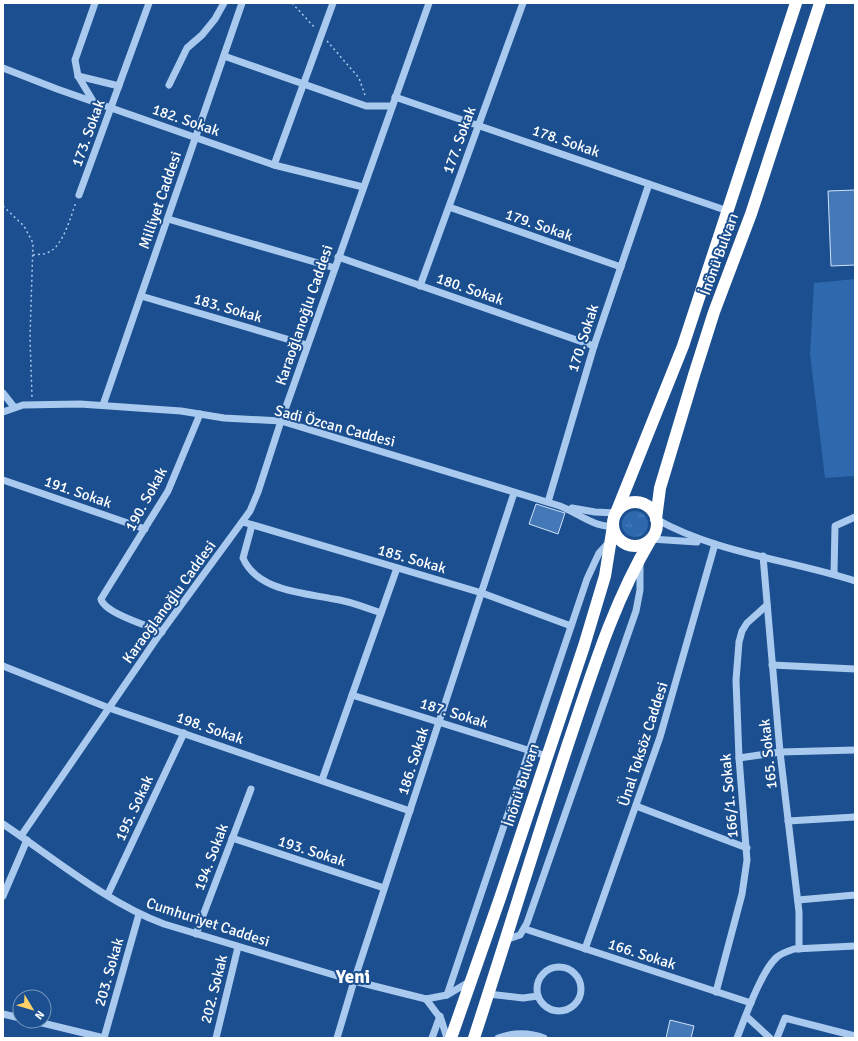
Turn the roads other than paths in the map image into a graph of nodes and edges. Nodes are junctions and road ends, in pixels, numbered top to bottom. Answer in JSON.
{"nodes":[{"id":1,"x":95,"y":3,"type":"edge"},
{"id":2,"x":149,"y":3,"type":"edge"},
{"id":3,"x":224,"y":3,"type":"edge"},
{"id":4,"x":242,"y":3,"type":"edge"},
{"id":5,"x":333,"y":3,"type":"edge"},
{"id":6,"x":429,"y":3,"type":"edge"},
{"id":7,"x":523,"y":3,"type":"edge"},
{"id":8,"x":796,"y":3,"type":"edge"},
{"id":9,"x":820,"y":3,"type":"edge"},
{"id":10,"x":224,"y":56,"type":"junction"},
{"id":11,"x":3,"y":68,"type":"edge"},
{"id":12,"x":78,"y":76,"type":"junction"},
{"id":13,"x":304,"y":84,"type":"junction"},
{"id":14,"x":169,"y":85,"type":"dead end"},
{"id":15,"x":119,"y":86,"type":"junction"},
{"id":16,"x":395,"y":97,"type":"junction"},
{"id":17,"x":94,"y":102,"type":"junction"},
{"id":18,"x":392,"y":106,"type":"junction"},
{"id":19,"x":111,"y":108,"type":"junction"},
{"id":20,"x":479,"y":124,"type":"junction"},
{"id":21,"x":196,"y":138,"type":"junction"},
{"id":22,"x":274,"y":165,"type":"junction"},
{"id":23,"x":649,"y":184,"type":"junction"},
{"id":24,"x":363,"y":187,"type":"junction"},
{"id":25,"x":79,"y":195,"type":"road end"},
{"id":26,"x":449,"y":207,"type":"junction"},
{"id":27,"x":728,"y":211,"type":"junction"},
{"id":28,"x":168,"y":218,"type":"junction"},
{"id":29,"x":338,"y":257,"type":"junction"},
{"id":30,"x":621,"y":267,"type":"junction"},
{"id":31,"x":335,"y":268,"type":"junction"},
{"id":32,"x":420,"y":286,"type":"junction"},
{"id":33,"x":141,"y":296,"type":"junction"},
{"id":34,"x":307,"y":345,"type":"junction"},
{"id":35,"x":594,"y":346,"type":"junction"},
{"id":36,"x":3,"y":393,"type":"edge"},
{"id":37,"x":103,"y":405,"type":"junction"},
{"id":38,"x":14,"y":407,"type":"junction"},
{"id":39,"x":3,"y":412,"type":"edge"},
{"id":40,"x":200,"y":414,"type":"junction"},
{"id":41,"x":281,"y":421,"type":"junction"},
{"id":42,"x":3,"y":480,"type":"edge"},
{"id":43,"x":514,"y":493,"type":"junction"},
{"id":44,"x":548,"y":502,"type":"junction"},
{"id":45,"x":560,"y":506,"type":"junction"},
{"id":46,"x":616,"y":513,"type":"junction"},
{"id":47,"x":855,"y":518,"type":"edge"},
{"id":48,"x":656,"y":519,"type":"junction"},
{"id":49,"x":243,"y":522,"type":"junction"},
{"id":50,"x":252,"y":525,"type":"junction"},
{"id":51,"x":613,"y":526,"type":"junction"},
{"id":52,"x":146,"y":529,"type":"junction"},
{"id":53,"x":612,"y":539,"type":"junction"},
{"id":54,"x":651,"y":539,"type":"junction"},
{"id":55,"x":715,"y":544,"type":"junction"},
{"id":56,"x":763,"y":556,"type":"junction"},
{"id":57,"x":640,"y":558,"type":"junction"},
{"id":58,"x":397,"y":568,"type":"junction"},
{"id":59,"x":834,"y":574,"type":"junction"},
{"id":60,"x":855,"y":581,"type":"edge"},
{"id":61,"x":482,"y":593,"type":"junction"},
{"id":62,"x":767,"y":605,"type":"junction"},
{"id":63,"x":381,"y":613,"type":"junction"},
{"id":64,"x":571,"y":626,"type":"junction"},
{"id":65,"x":162,"y":632,"type":"junction"},
{"id":66,"x":772,"y":665,"type":"junction"},
{"id":67,"x":3,"y":666,"type":"edge"},
{"id":68,"x":855,"y":668,"type":"edge"},
{"id":69,"x":352,"y":695,"type":"junction"},
{"id":70,"x":109,"y":708,"type":"junction"},
{"id":71,"x":440,"y":722,"type":"junction"},
{"id":72,"x":184,"y":733,"type":"junction"},
{"id":73,"x":530,"y":750,"type":"junction"},
{"id":74,"x":855,"y":750,"type":"edge"},
{"id":75,"x":780,"y":752,"type":"junction"},
{"id":76,"x":548,"y":756,"type":"junction"},
{"id":77,"x":739,"y":758,"type":"junction"},
{"id":78,"x":322,"y":780,"type":"junction"},
{"id":79,"x":251,"y":789,"type":"dead end"},
{"id":80,"x":636,"y":806,"type":"junction"},
{"id":81,"x":410,"y":811,"type":"junction"},
{"id":82,"x":855,"y":816,"type":"edge"},
{"id":83,"x":788,"y":821,"type":"junction"},
{"id":84,"x":3,"y":824,"type":"edge"},
{"id":85,"x":24,"y":838,"type":"junction"},
{"id":86,"x":232,"y":838,"type":"junction"},
{"id":87,"x":747,"y":848,"type":"junction"},
{"id":88,"x":384,"y":888,"type":"junction"},
{"id":89,"x":108,"y":894,"type":"junction"},
{"id":90,"x":855,"y":895,"type":"edge"},
{"id":91,"x":3,"y":896,"type":"edge"},
{"id":92,"x":798,"y":900,"type":"junction"},
{"id":93,"x":139,"y":914,"type":"junction"},
{"id":94,"x":525,"y":929,"type":"junction"},
{"id":95,"x":196,"y":934,"type":"junction"},
{"id":96,"x":505,"y":940,"type":"junction"},
{"id":97,"x":855,"y":946,"type":"edge"},
{"id":98,"x":238,"y":947,"type":"junction"},
{"id":99,"x":585,"y":949,"type":"junction"},
{"id":100,"x":799,"y":949,"type":"junction"},
{"id":101,"x":471,"y":980,"type":"junction"},
{"id":102,"x":354,"y":981,"type":"junction"},
{"id":103,"x":716,"y":992,"type":"junction"},
{"id":104,"x":488,"y":994,"type":"junction"},
{"id":105,"x":447,"y":995,"type":"junction"},
{"id":106,"x":538,"y":996,"type":"junction"},
{"id":107,"x":426,"y":999,"type":"junction"},
{"id":108,"x":751,"y":1003,"type":"junction"},
{"id":109,"x":440,"y":1016,"type":"junction"},
{"id":110,"x":746,"y":1016,"type":"junction"},
{"id":111,"x":52,"y":1025,"type":"edge"},
{"id":112,"x":855,"y":1036,"type":"edge"},
{"id":113,"x":104,"y":1038,"type":"edge"},
{"id":114,"x":216,"y":1038,"type":"edge"},
{"id":115,"x":337,"y":1038,"type":"edge"},
{"id":116,"x":432,"y":1038,"type":"edge"},
{"id":117,"x":447,"y":1038,"type":"edge"},
{"id":118,"x":450,"y":1038,"type":"edge"},
{"id":119,"x":474,"y":1038,"type":"edge"},
{"id":120,"x":498,"y":1038,"type":"edge"},
{"id":121,"x":544,"y":1038,"type":"edge"},
{"id":122,"x":737,"y":1038,"type":"edge"},
{"id":123,"x":770,"y":1038,"type":"edge"},
{"id":124,"x":777,"y":1038,"type":"edge"}],
"edges":[{"from":1,"to":12,"type":"street"},
{"from":2,"to":15,"type":"street","name":"173. Sokak"},
{"from":3,"to":14,"type":"street"},
{"from":4,"to":10,"type":"street","name":"Milliyet Caddesi"},
{"from":5,"to":13,"type":"street"},
{"from":6,"to":16,"type":"street","name":"Karaoğlanoğlu Caddesi"},
{"from":7,"to":20,"type":"street","name":"177. Sokak"},
{"from":8,"to":27,"type":"highway","name":"İnönü Bulvarı"},
{"from":9,"to":48,"type":"highway","name":"İnönü Bulvarı"},
{"from":10,"to":13,"type":"street"},
{"from":10,"to":21,"type":"street","name":"Milliyet Caddesi"},
{"from":11,"to":17,"type":"street","name":"182. Sokak"},
{"from":12,"to":15,"type":"street"},
{"from":12,"to":17,"type":"street"},
{"from":13,"to":18,"type":"street"},
{"from":13,"to":22,"type":"street"},
{"from":15,"to":19,"type":"street","name":"173. Sokak"},
{"from":16,"to":18,"type":"street","name":"Karaoğlanoğlu Caddesi"},
{"from":16,"to":20,"type":"street","name":"178. Sokak"},
{"from":17,"to":19,"type":"street","name":"182. Sokak"},
{"from":18,"to":24,"type":"street","name":"Karaoğlanoğlu Caddesi"},
{"from":19,"to":21,"type":"street","name":"182. Sokak"},
{"from":19,"to":25,"type":"street","name":"173. Sokak"},
{"from":20,"to":23,"type":"street","name":"178. Sokak"},
{"from":20,"to":26,"type":"street","name":"177. Sokak"},
{"from":21,"to":22,"type":"street","name":"182. Sokak"},
{"from":21,"to":28,"type":"street","name":"Milliyet Caddesi"},
{"from":22,"to":24,"type":"street","name":"182. Sokak"},
{"from":23,"to":27,"type":"street","name":"178. Sokak"},
{"from":23,"to":30,"type":"street","name":"170. Sokak"},
{"from":24,"to":29,"type":"street","name":"Karaoğlanoğlu Caddesi"},
{"from":26,"to":30,"type":"street","name":"179. Sokak"},
{"from":26,"to":32,"type":"street","name":"177. Sokak"},
{"from":27,"to":46,"type":"highway","name":"İnönü Bulvarı"},
{"from":28,"to":31,"type":"street"},
{"from":28,"to":33,"type":"street","name":"Milliyet Caddesi"},
{"from":29,"to":31,"type":"street","name":"Karaoğlanoğlu Caddesi"},
{"from":29,"to":32,"type":"street","name":"180. Sokak"},
{"from":30,"to":35,"type":"street","name":"170. Sokak"},
{"from":31,"to":34,"type":"street","name":"Karaoğlanoğlu Caddesi"},
{"from":32,"to":35,"type":"street","name":"180. Sokak"},
{"from":33,"to":34,"type":"street","name":"183. Sokak"},
{"from":33,"to":37,"type":"street","name":"Milliyet Caddesi"},
{"from":34,"to":41,"type":"street","name":"Karaoğlanoğlu Caddesi"},
{"from":35,"to":44,"type":"street","name":"170. Sokak"},
{"from":36,"to":38,"type":"street"},
{"from":37,"to":38,"type":"street","name":"Sadi Özcan Caddesi"},
{"from":37,"to":40,"type":"street","name":"Sadi Özcan Caddesi"},
{"from":38,"to":39,"type":"street","name":"Sadi Özcan Caddesi"},
{"from":40,"to":41,"type":"street","name":"Sadi Özcan Caddesi"},
{"from":40,"to":52,"type":"street","name":"190. Sokak"},
{"from":41,"to":43,"type":"street","name":"Sadi Özcan Caddesi"},
{"from":41,"to":49,"type":"street","name":"Karaoğlanoğlu Caddesi"},
{"from":42,"to":52,"type":"street","name":"191. Sokak"},
{"from":43,"to":44,"type":"street","name":"Sadi Özcan Caddesi"},
{"from":43,"to":61,"type":"street","name":"186. Sokak"},
{"from":44,"to":45,"type":"street","name":"Sadi Özcan Caddesi"},
{"from":45,"to":46,"type":"street","name":"Sadi Özcan Caddesi"},
{"from":45,"to":51,"type":"street","name":"Sadi Özcan Caddesi"},
{"from":46,"to":48,"type":"highway"},
{"from":46,"to":51,"type":"highway"},
{"from":47,"to":59,"type":"street"},
{"from":48,"to":54,"type":"highway"},
{"from":48,"to":55,"type":"street"},
{"from":49,"to":50,"type":"street","name":"185. Sokak"},
{"from":49,"to":65,"type":"street","name":"Karaoğlanoğlu Caddesi"},
{"from":50,"to":58,"type":"street","name":"185. Sokak"},
{"from":50,"to":63,"type":"street"},
{"from":51,"to":53,"type":"highway","name":"İnönü Bulvarı"},
{"from":51,"to":54,"type":"highway"},
{"from":52,"to":65,"type":"street","name":"190. Sokak"},
{"from":53,"to":64,"type":"street","name":"İnönü Bulvarı"},
{"from":53,"to":76,"type":"highway","name":"İnönü Bulvarı"},
{"from":54,"to":55,"type":"street"},
{"from":54,"to":57,"type":"highway"},
{"from":55,"to":56,"type":"street"},
{"from":55,"to":80,"type":"street","name":"Ünal Toksöz Caddesi"},
{"from":56,"to":59,"type":"street"},
{"from":56,"to":62,"type":"street","name":"165. Sokak"},
{"from":57,"to":94,"type":"street"},
{"from":57,"to":96,"type":"highway"},
{"from":58,"to":61,"type":"street","name":"185. Sokak"},
{"from":58,"to":63,"type":"street"},
{"from":59,"to":60,"type":"street"},
{"from":61,"to":64,"type":"street","name":"185. Sokak"},
{"from":61,"to":71,"type":"street","name":"186. Sokak"},
{"from":62,"to":66,"type":"street","name":"165. Sokak"},
{"from":62,"to":77,"type":"street","name":"166/1. Sokak"},
{"from":63,"to":69,"type":"street"},
{"from":64,"to":73,"type":"street","name":"İnönü Bulvarı"},
{"from":65,"to":70,"type":"street","name":"Karaoğlanoğlu Caddesi"},
{"from":66,"to":68,"type":"street"},
{"from":66,"to":75,"type":"street","name":"165. Sokak"},
{"from":67,"to":70,"type":"street","name":"198. Sokak"},
{"from":69,"to":71,"type":"street","name":"187. Sokak"},
{"from":69,"to":78,"type":"street"},
{"from":70,"to":72,"type":"street","name":"198. Sokak"},
{"from":70,"to":85,"type":"street","name":"Karaoğlanoğlu Caddesi"},
{"from":71,"to":73,"type":"street","name":"187. Sokak"},
{"from":71,"to":81,"type":"street","name":"186. Sokak"},
{"from":72,"to":78,"type":"street","name":"198. Sokak"},
{"from":72,"to":89,"type":"street","name":"195. Sokak"},
{"from":73,"to":76,"type":"street","name":"187. Sokak"},
{"from":73,"to":105,"type":"street","name":"İnönü Bulvarı"},
{"from":74,"to":75,"type":"street"},
{"from":75,"to":77,"type":"street"},
{"from":75,"to":83,"type":"street","name":"165. Sokak"},
{"from":76,"to":101,"type":"highway","name":"İnönü Bulvarı"},
{"from":77,"to":87,"type":"street","name":"166/1. Sokak"},
{"from":78,"to":81,"type":"street","name":"198. Sokak"},
{"from":79,"to":86,"type":"street","name":"194. Sokak"},
{"from":80,"to":87,"type":"street"},
{"from":80,"to":99,"type":"street","name":"Ünal Toksöz Caddesi"},
{"from":81,"to":88,"type":"street","name":"186. Sokak"},
{"from":82,"to":83,"type":"street"},
{"from":83,"to":92,"type":"street","name":"165. Sokak"},
{"from":84,"to":85,"type":"street","name":"Cumhuriyet Caddesi"},
{"from":85,"to":89,"type":"street","name":"Cumhuriyet Caddesi"},
{"from":85,"to":91,"type":"street","name":"Karaoğlanoğlu Caddesi"},
{"from":86,"to":88,"type":"street","name":"193. Sokak"},
{"from":86,"to":95,"type":"street","name":"194. Sokak"},
{"from":87,"to":103,"type":"street","name":"166/1. Sokak"},
{"from":88,"to":102,"type":"street","name":"186. Sokak"},
{"from":89,"to":93,"type":"street","name":"Cumhuriyet Caddesi"},
{"from":90,"to":92,"type":"street"},
{"from":92,"to":100,"type":"street","name":"165. Sokak"},
{"from":93,"to":95,"type":"street","name":"Cumhuriyet Caddesi"},
{"from":93,"to":113,"type":"street","name":"203. Sokak"},
{"from":94,"to":96,"type":"street"},
{"from":94,"to":99,"type":"street","name":"166. Sokak"},
{"from":95,"to":98,"type":"street","name":"Cumhuriyet Caddesi"},
{"from":96,"to":104,"type":"highway"},
{"from":97,"to":100,"type":"street"},
{"from":98,"to":102,"type":"street","name":"Cumhuriyet Caddesi"},
{"from":98,"to":114,"type":"street","name":"202. Sokak"},
{"from":99,"to":103,"type":"street","name":"166. Sokak"},
{"from":100,"to":108,"type":"street"},
{"from":101,"to":105,"type":"street","name":"Cumhuriyet Caddesi"},
{"from":101,"to":118,"type":"highway","name":"İnönü Bulvarı"},
{"from":102,"to":107,"type":"street","name":"Cumhuriyet Caddesi"},
{"from":102,"to":115,"type":"street","name":"186. Sokak"},
{"from":103,"to":108,"type":"street","name":"166. Sokak"},
{"from":104,"to":106,"type":"street"},
{"from":104,"to":119,"type":"highway"},
{"from":105,"to":107,"type":"street","name":"Cumhuriyet Caddesi"},
{"from":106,"to":106,"type":"street"},
{"from":107,"to":109,"type":"street"},
{"from":108,"to":110,"type":"street"},
{"from":109,"to":116,"type":"street"},
{"from":109,"to":117,"type":"street"},
{"from":110,"to":122,"type":"street"},
{"from":110,"to":123,"type":"street"},
{"from":111,"to":113,"type":"street"},
{"from":112,"to":124,"type":"street"},
{"from":120,"to":121,"type":"street"}]}
